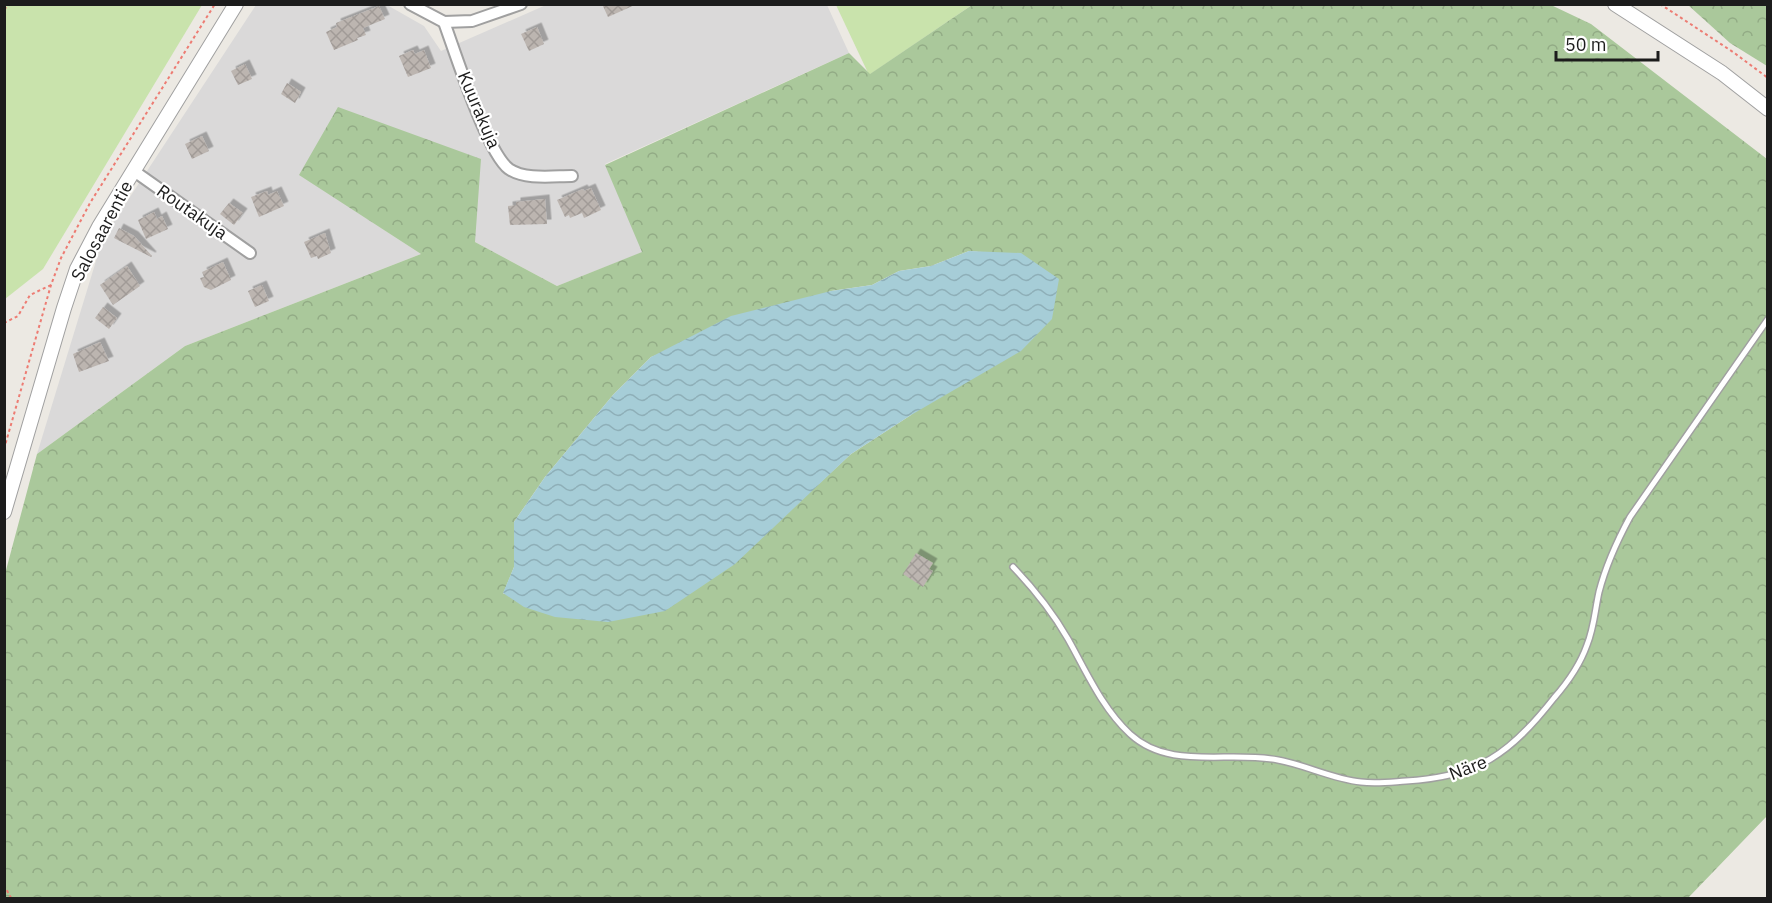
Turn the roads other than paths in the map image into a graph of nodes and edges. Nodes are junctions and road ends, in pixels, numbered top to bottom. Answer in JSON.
{"nodes":[{"id":1,"x":236,"y":4,"type":"edge"},
{"id":2,"x":410,"y":4,"type":"edge"},
{"id":3,"x":521,"y":4,"type":"edge"},
{"id":4,"x":1615,"y":4,"type":"edge"},
{"id":5,"x":444,"y":22,"type":"junction"},
{"id":6,"x":1767,"y":109,"type":"edge"},
{"id":7,"x":134,"y":171,"type":"junction"},
{"id":8,"x":572,"y":176,"type":"dead end"},
{"id":9,"x":250,"y":253,"type":"dead end"},
{"id":10,"x":1767,"y":319,"type":"edge"},
{"id":11,"x":4,"y":512,"type":"edge"},
{"id":12,"x":1013,"y":567,"type":"dead end"}],
"edges":[{"from":1,"to":7,"type":"street","name":"Salosaarentie"},
{"from":2,"to":5,"type":"street"},
{"from":3,"to":5,"type":"street"},
{"from":4,"to":6,"type":"street"},
{"from":5,"to":8,"type":"street","name":"Kuurakuja"},
{"from":7,"to":9,"type":"street","name":"Routakuja"},
{"from":7,"to":11,"type":"street","name":"Salosaarentie"},
{"from":10,"to":12,"type":"lane","name":"Näre"}]}
